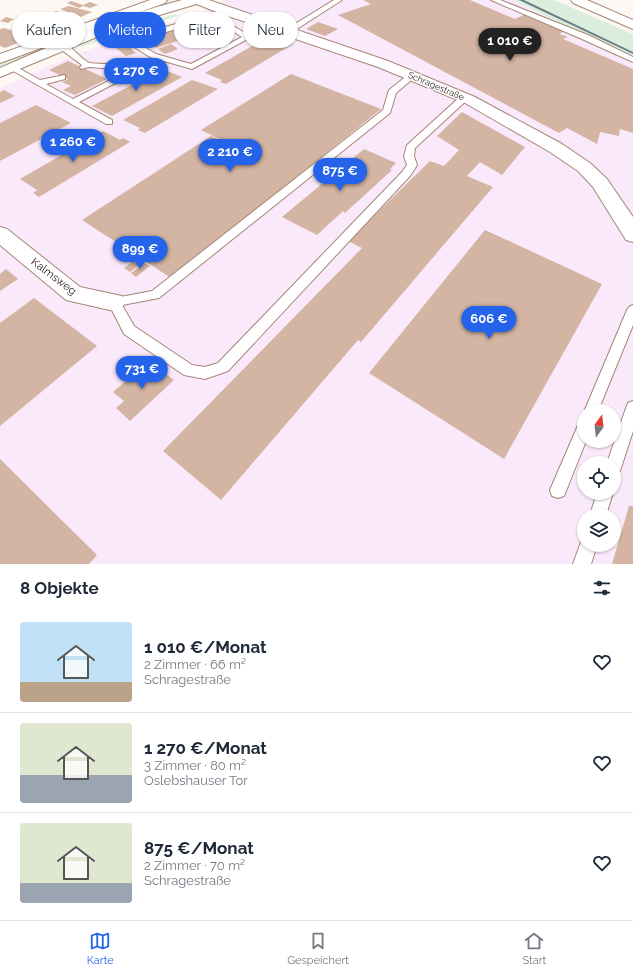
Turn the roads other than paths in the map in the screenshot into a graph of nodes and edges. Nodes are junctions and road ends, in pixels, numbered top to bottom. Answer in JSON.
{"nodes":[{"id":1,"x":161,"y":0,"type":"edge"},
{"id":2,"x":197,"y":0,"type":"edge"},
{"id":3,"x":339,"y":0,"type":"edge"},
{"id":4,"x":494,"y":0,"type":"edge"},
{"id":5,"x":577,"y":0,"type":"edge"},
{"id":6,"x":243,"y":17,"type":"edge"},
{"id":7,"x":298,"y":25,"type":"edge"},
{"id":8,"x":633,"y":25,"type":"edge"},
{"id":9,"x":243,"y":34,"type":"edge"},
{"id":10,"x":298,"y":36,"type":"edge"},
{"id":11,"x":86,"y":38,"type":"edge"},
{"id":12,"x":243,"y":40,"type":"edge"},
{"id":13,"x":58,"y":48,"type":"edge"},
{"id":14,"x":64,"y":48,"type":"edge"},
{"id":15,"x":0,"y":59,"type":"edge"},
{"id":16,"x":162,"y":60,"type":"junction"},
{"id":17,"x":633,"y":60,"type":"edge"},
{"id":18,"x":144,"y":66,"type":"junction"},
{"id":19,"x":6,"y":71,"type":"edge"},
{"id":20,"x":412,"y":76,"type":"junction"},
{"id":21,"x":62,"y":77,"type":"dead end"},
{"id":22,"x":39,"y":83,"type":"junction"},
{"id":23,"x":464,"y":98,"type":"junction"},
{"id":24,"x":73,"y":102,"type":"junction"},
{"id":25,"x":109,"y":122,"type":"dead end"},
{"id":26,"x":0,"y":234,"type":"edge"},
{"id":27,"x":633,"y":235,"type":"edge"},
{"id":28,"x":114,"y":302,"type":"junction"},
{"id":29,"x":633,"y":310,"type":"edge"},
{"id":30,"x":594,"y":404,"type":"edge"},
{"id":31,"x":633,"y":408,"type":"edge"},
{"id":32,"x":577,"y":445,"type":"edge"},
{"id":33,"x":617,"y":456,"type":"edge"},
{"id":34,"x":558,"y":490,"type":"dead end"},
{"id":35,"x":586,"y":552,"type":"edge"},
{"id":36,"x":582,"y":564,"type":"edge"}],
"edges":[{"from":1,"to":15,"type":"main road"},
{"from":2,"to":6,"type":"main road","name":"Schragestraße"},
{"from":2,"to":11,"type":"main road"},
{"from":3,"to":7,"type":"lane"},
{"from":4,"to":17,"type":"lane"},
{"from":5,"to":8,"type":"main road"},
{"from":9,"to":16,"type":"lane"},
{"from":10,"to":20,"type":"main road","name":"Schragestraße"},
{"from":12,"to":16,"type":"lane"},
{"from":13,"to":19,"type":"main road"},
{"from":14,"to":18,"type":"lane"},
{"from":16,"to":18,"type":"lane"},
{"from":18,"to":24,"type":"lane"},
{"from":19,"to":22,"type":"lane"},
{"from":20,"to":23,"type":"main road","name":"Schragestraße"},
{"from":20,"to":28,"type":"lane"},
{"from":21,"to":22,"type":"lane"},
{"from":22,"to":24,"type":"lane"},
{"from":23,"to":27,"type":"main road","name":"Schragestraße"},
{"from":23,"to":28,"type":"lane"},
{"from":24,"to":25,"type":"lane"},
{"from":26,"to":28,"type":"main road","name":"Kalmsweg"},
{"from":29,"to":30,"type":"lane"},
{"from":31,"to":33,"type":"lane"},
{"from":32,"to":34,"type":"lane"},
{"from":35,"to":36,"type":"lane"}]}
